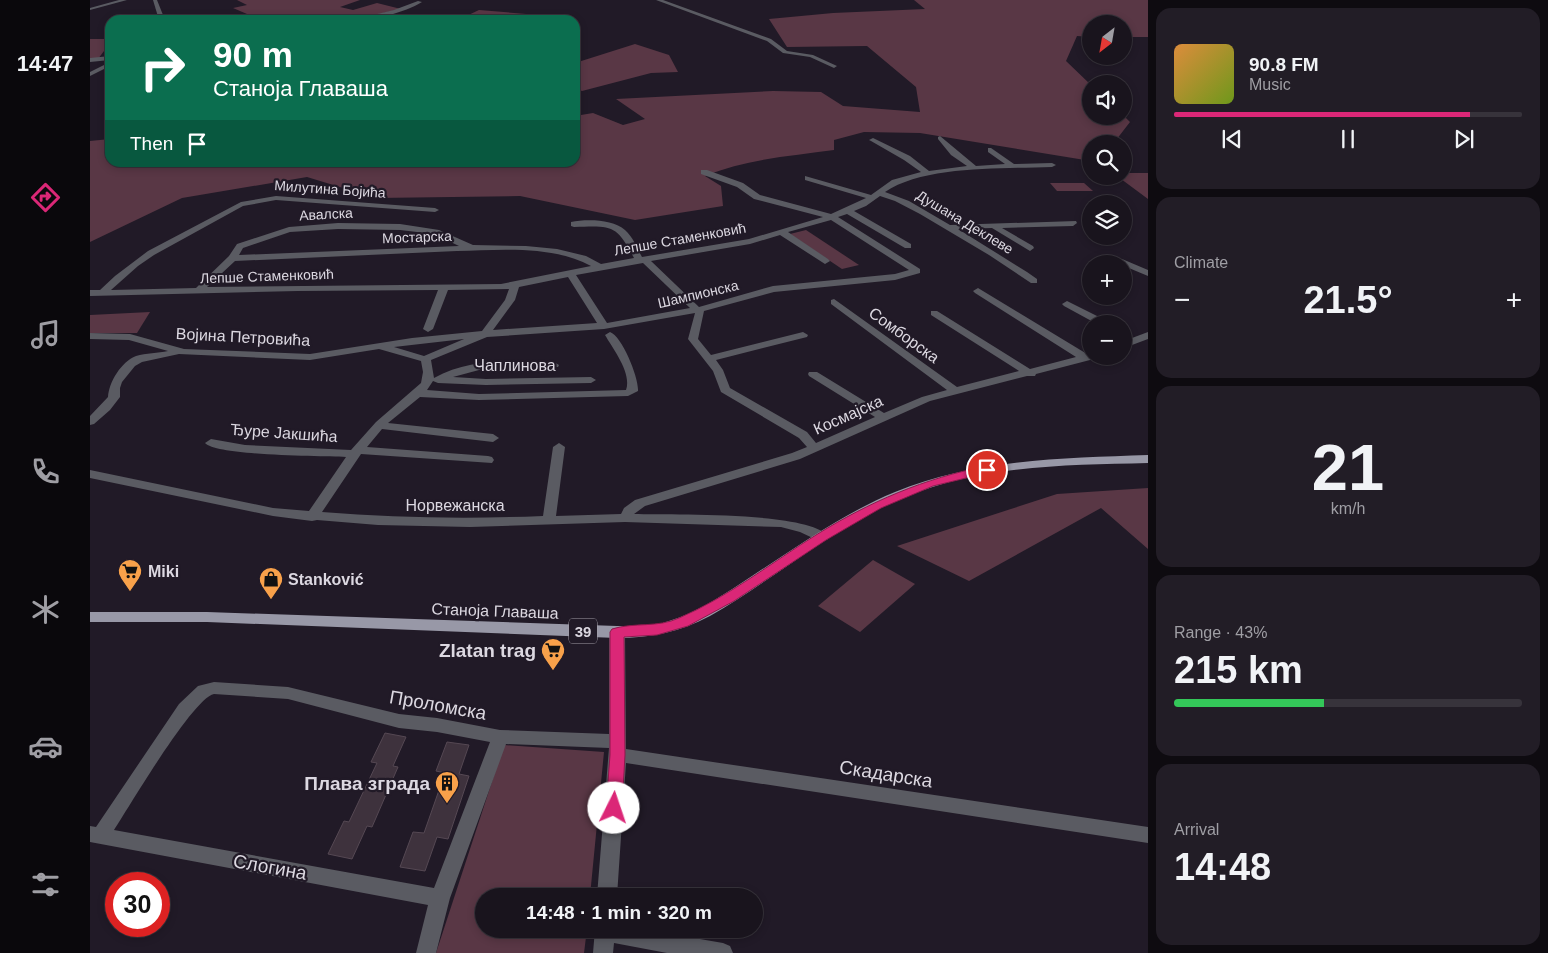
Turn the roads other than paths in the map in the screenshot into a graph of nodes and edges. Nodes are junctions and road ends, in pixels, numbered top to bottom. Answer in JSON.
{"nodes":[{"id":1,"x":125,"y":0,"type":"edge"},
{"id":2,"x":155,"y":0,"type":"edge"},
{"id":3,"x":658,"y":0,"type":"edge"},
{"id":4,"x":420,"y":2,"type":"dead end"},
{"id":5,"x":90,"y":9,"type":"edge"},
{"id":6,"x":160,"y":15,"type":"edge"},
{"id":7,"x":377,"y":15,"type":"edge"},
{"id":8,"x":105,"y":58,"type":"edge"},
{"id":9,"x":90,"y":60,"type":"edge"},
{"id":10,"x":105,"y":66,"type":"edge"},
{"id":11,"x":834,"y":66,"type":"dead end"},
{"id":12,"x":90,"y":74,"type":"edge"},
{"id":13,"x":940,"y":138,"type":"dead end"},
{"id":14,"x":873,"y":140,"type":"dead end"},
{"id":15,"x":992,"y":150,"type":"dead end"},
{"id":16,"x":1052,"y":165,"type":"dead end"},
{"id":17,"x":1013,"y":166,"type":"junction"},
{"id":18,"x":974,"y":168,"type":"junction"},
{"id":19,"x":704,"y":172,"type":"dead end"},
{"id":20,"x":927,"y":173,"type":"junction"},
{"id":21,"x":808,"y":178,"type":"dead end"},
{"id":22,"x":876,"y":195,"type":"junction"},
{"id":23,"x":434,"y":210,"type":"dead end"},
{"id":24,"x":848,"y":211,"type":"junction"},
{"id":25,"x":832,"y":217,"type":"junction"},
{"id":26,"x":1073,"y":223,"type":"dead end"},
{"id":27,"x":574,"y":224,"type":"dead end"},
{"id":28,"x":995,"y":226,"type":"junction"},
{"id":29,"x":947,"y":227,"type":"junction"},
{"id":30,"x":782,"y":232,"type":"junction"},
{"id":31,"x":908,"y":246,"type":"dead end"},
{"id":32,"x":473,"y":248,"type":"junction"},
{"id":33,"x":1030,"y":248,"type":"dead end"},
{"id":34,"x":233,"y":258,"type":"junction"},
{"id":35,"x":643,"y":261,"type":"junction"},
{"id":36,"x":825,"y":261,"type":"dead end"},
{"id":37,"x":1132,"y":266,"type":"edge"},
{"id":38,"x":600,"y":267,"type":"junction"},
{"id":39,"x":1148,"y":273,"type":"edge"},
{"id":40,"x":571,"y":274,"type":"junction"},
{"id":41,"x":1034,"y":281,"type":"dead end"},
{"id":42,"x":515,"y":285,"type":"junction"},
{"id":43,"x":444,"y":287,"type":"junction"},
{"id":44,"x":198,"y":291,"type":"junction"},
{"id":45,"x":978,"y":291,"type":"dead end"},
{"id":46,"x":90,"y":293,"type":"edge"},
{"id":47,"x":102,"y":293,"type":"junction"},
{"id":48,"x":834,"y":302,"type":"dead end"},
{"id":49,"x":1067,"y":304,"type":"dead end"},
{"id":50,"x":698,"y":310,"type":"junction"},
{"id":51,"x":934,"y":313,"type":"dead end"},
{"id":52,"x":1087,"y":315,"type":"edge"},
{"id":53,"x":428,"y":329,"type":"dead end"},
{"id":54,"x":607,"y":331,"type":"junction"},
{"id":55,"x":485,"y":334,"type":"junction"},
{"id":56,"x":803,"y":335,"type":"dead end"},
{"id":57,"x":1148,"y":335,"type":"edge"},
{"id":58,"x":90,"y":336,"type":"edge"},
{"id":59,"x":1132,"y":338,"type":"edge"},
{"id":60,"x":1137,"y":340,"type":"junction"},
{"id":61,"x":1132,"y":342,"type":"edge"},
{"id":62,"x":379,"y":346,"type":"junction"},
{"id":63,"x":183,"y":352,"type":"junction"},
{"id":64,"x":1082,"y":353,"type":"edge"},
{"id":65,"x":425,"y":358,"type":"junction"},
{"id":66,"x":708,"y":359,"type":"junction"},
{"id":67,"x":1082,"y":359,"type":"edge"},
{"id":68,"x":554,"y":365,"type":"dead end"},
{"id":69,"x":813,"y":374,"type":"dead end"},
{"id":70,"x":1031,"y":374,"type":"junction"},
{"id":71,"x":438,"y":379,"type":"junction"},
{"id":72,"x":591,"y":380,"type":"dead end"},
{"id":73,"x":422,"y":388,"type":"junction"},
{"id":74,"x":955,"y":391,"type":"junction"},
{"id":75,"x":883,"y":417,"type":"junction"},
{"id":76,"x":90,"y":422,"type":"edge"},
{"id":77,"x":379,"y":425,"type":"junction"},
{"id":78,"x":493,"y":438,"type":"dead end"},
{"id":79,"x":212,"y":443,"type":"dead end"},
{"id":80,"x":558,"y":446,"type":"dead end"},
{"id":81,"x":814,"y":449,"type":"junction"},
{"id":82,"x":356,"y":452,"type":"junction"},
{"id":83,"x":1148,"y":459,"type":"edge"},
{"id":84,"x":488,"y":460,"type":"dead end"},
{"id":85,"x":90,"y":474,"type":"edge"},
{"id":86,"x":312,"y":516,"type":"junction"},
{"id":87,"x":625,"y":518,"type":"junction"},
{"id":88,"x":549,"y":521,"type":"junction"},
{"id":89,"x":822,"y":537,"type":"junction"},
{"id":90,"x":90,"y":617,"type":"edge"},
{"id":91,"x":617,"y":632,"type":"junction"},
{"id":92,"x":204,"y":690,"type":"joint"},
{"id":93,"x":500,"y":737,"type":"junction"},
{"id":94,"x":618,"y":748,"type":"junction"},
{"id":95,"x":95,"y":835,"type":"edge"},
{"id":96,"x":1148,"y":835,"type":"edge"},
{"id":97,"x":608,"y":888,"type":"edge"},
{"id":98,"x":440,"y":898,"type":"junction"},
{"id":99,"x":604,"y":938,"type":"edge"},
{"id":100,"x":646,"y":938,"type":"edge"},
{"id":101,"x":426,"y":953,"type":"edge"},
{"id":102,"x":603,"y":953,"type":"edge"},
{"id":103,"x":723,"y":953,"type":"edge"}],
"edges":[{"from":1,"to":5,"type":"street"},
{"from":2,"to":6,"type":"street"},
{"from":3,"to":11,"type":"street"},
{"from":4,"to":7,"type":"street"},
{"from":8,"to":9,"type":"street"},
{"from":10,"to":12,"type":"street"},
{"from":13,"to":18,"type":"street"},
{"from":14,"to":20,"type":"street"},
{"from":15,"to":17,"type":"street"},
{"from":16,"to":17,"type":"street","name":"Лепше Стаменковић"},
{"from":17,"to":18,"type":"street","name":"Лепше Стаменковић"},
{"from":18,"to":20,"type":"street","name":"Лепше Стаменковић"},
{"from":19,"to":25,"type":"street"},
{"from":20,"to":22,"type":"street","name":"Лепше Стаменковић"},
{"from":21,"to":22,"type":"street","name":"Душана Деклеве"},
{"from":22,"to":24,"type":"street","name":"Лепше Стаменковић"},
{"from":22,"to":29,"type":"street","name":"Душана Деклеве"},
{"from":23,"to":47,"type":"street","name":"Милутина Бојића"},
{"from":24,"to":25,"type":"street","name":"Лепше Стаменковић"},
{"from":24,"to":31,"type":"street"},
{"from":25,"to":30,"type":"street","name":"Лепше Стаменковић"},
{"from":25,"to":50,"type":"street","name":"Шампионска"},
{"from":26,"to":28,"type":"street"},
{"from":27,"to":35,"type":"street"},
{"from":28,"to":29,"type":"street"},
{"from":28,"to":33,"type":"street"},
{"from":29,"to":41,"type":"street","name":"Душана Деклеве"},
{"from":30,"to":35,"type":"street","name":"Лепше Стаменковић"},
{"from":30,"to":36,"type":"street"},
{"from":32,"to":34,"type":"street","name":"Мостарска"},
{"from":32,"to":34,"type":"street","name":"Авалска"},
{"from":32,"to":38,"type":"street","name":"Мостарска"},
{"from":34,"to":44,"type":"street","name":"Авалска"},
{"from":35,"to":38,"type":"street","name":"Лепше Стаменковић"},
{"from":35,"to":50,"type":"street"},
{"from":37,"to":39,"type":"street"},
{"from":38,"to":40,"type":"street","name":"Лепше Стаменковић"},
{"from":40,"to":42,"type":"street","name":"Лепше Стаменковић"},
{"from":40,"to":54,"type":"street"},
{"from":42,"to":43,"type":"street","name":"Лепше Стаменковић"},
{"from":42,"to":55,"type":"street"},
{"from":43,"to":44,"type":"street","name":"Лепше Стаменковић"},
{"from":43,"to":53,"type":"street"},
{"from":44,"to":47,"type":"street","name":"Лепше Стаменковић"},
{"from":45,"to":64,"type":"street"},
{"from":46,"to":47,"type":"street","name":"Лепше Стаменковић"},
{"from":48,"to":74,"type":"street","name":"Сомборска"},
{"from":49,"to":52,"type":"street"},
{"from":50,"to":54,"type":"street","name":"Шампионска"},
{"from":50,"to":66,"type":"street"},
{"from":51,"to":70,"type":"street"},
{"from":54,"to":55,"type":"street","name":"Шампионска"},
{"from":54,"to":73,"type":"street"},
{"from":55,"to":62,"type":"street","name":"Војина Петровића"},
{"from":55,"to":65,"type":"street"},
{"from":56,"to":66,"type":"street"},
{"from":57,"to":60,"type":"street"},
{"from":58,"to":63,"type":"street","name":"Војина Петровића"},
{"from":59,"to":60,"type":"street"},
{"from":60,"to":61,"type":"street"},
{"from":62,"to":63,"type":"street","name":"Војина Петровића"},
{"from":62,"to":65,"type":"street"},
{"from":63,"to":76,"type":"street"},
{"from":65,"to":73,"type":"street"},
{"from":66,"to":81,"type":"street"},
{"from":67,"to":70,"type":"street","name":"Космајска"},
{"from":68,"to":71,"type":"street"},
{"from":69,"to":75,"type":"street"},
{"from":70,"to":74,"type":"street","name":"Космајска"},
{"from":71,"to":72,"type":"street","name":"Чаплинова"},
{"from":71,"to":73,"type":"street"},
{"from":73,"to":77,"type":"street"},
{"from":74,"to":75,"type":"street","name":"Космајска"},
{"from":75,"to":81,"type":"street","name":"Космајска"},
{"from":77,"to":78,"type":"street"},
{"from":77,"to":82,"type":"street"},
{"from":79,"to":82,"type":"street","name":"Ђуре Јакшића"},
{"from":80,"to":88,"type":"street"},
{"from":81,"to":87,"type":"street","name":"Космајска"},
{"from":82,"to":84,"type":"street","name":"Ђуре Јакшића"},
{"from":82,"to":86,"type":"street"},
{"from":83,"to":89,"type":"main road","name":"Станоја Главаша","number":"39"},
{"from":85,"to":86,"type":"street","name":"Норвежанска"},
{"from":86,"to":88,"type":"street","name":"Норвежанска"},
{"from":87,"to":88,"type":"street","name":"Норвежанска"},
{"from":87,"to":89,"type":"street","name":"Норвежанска"},
{"from":89,"to":91,"type":"main road","name":"Станоја Главаша","number":"39"},
{"from":90,"to":91,"type":"main road","name":"Станоја Главаша","number":"39"},
{"from":91,"to":94,"type":"street"},
{"from":92,"to":93,"type":"street","name":"Проломска"},
{"from":92,"to":95,"type":"street","name":"Слогина"},
{"from":93,"to":94,"type":"street","name":"Скадарска"},
{"from":93,"to":98,"type":"street","name":"Проломска"},
{"from":94,"to":96,"type":"street","name":"Скадарска"},
{"from":94,"to":97,"type":"street"},
{"from":95,"to":98,"type":"street","name":"Слогина"},
{"from":98,"to":101,"type":"street","name":"Проломска"},
{"from":99,"to":102,"type":"street"},
{"from":100,"to":103,"type":"street"}]}
